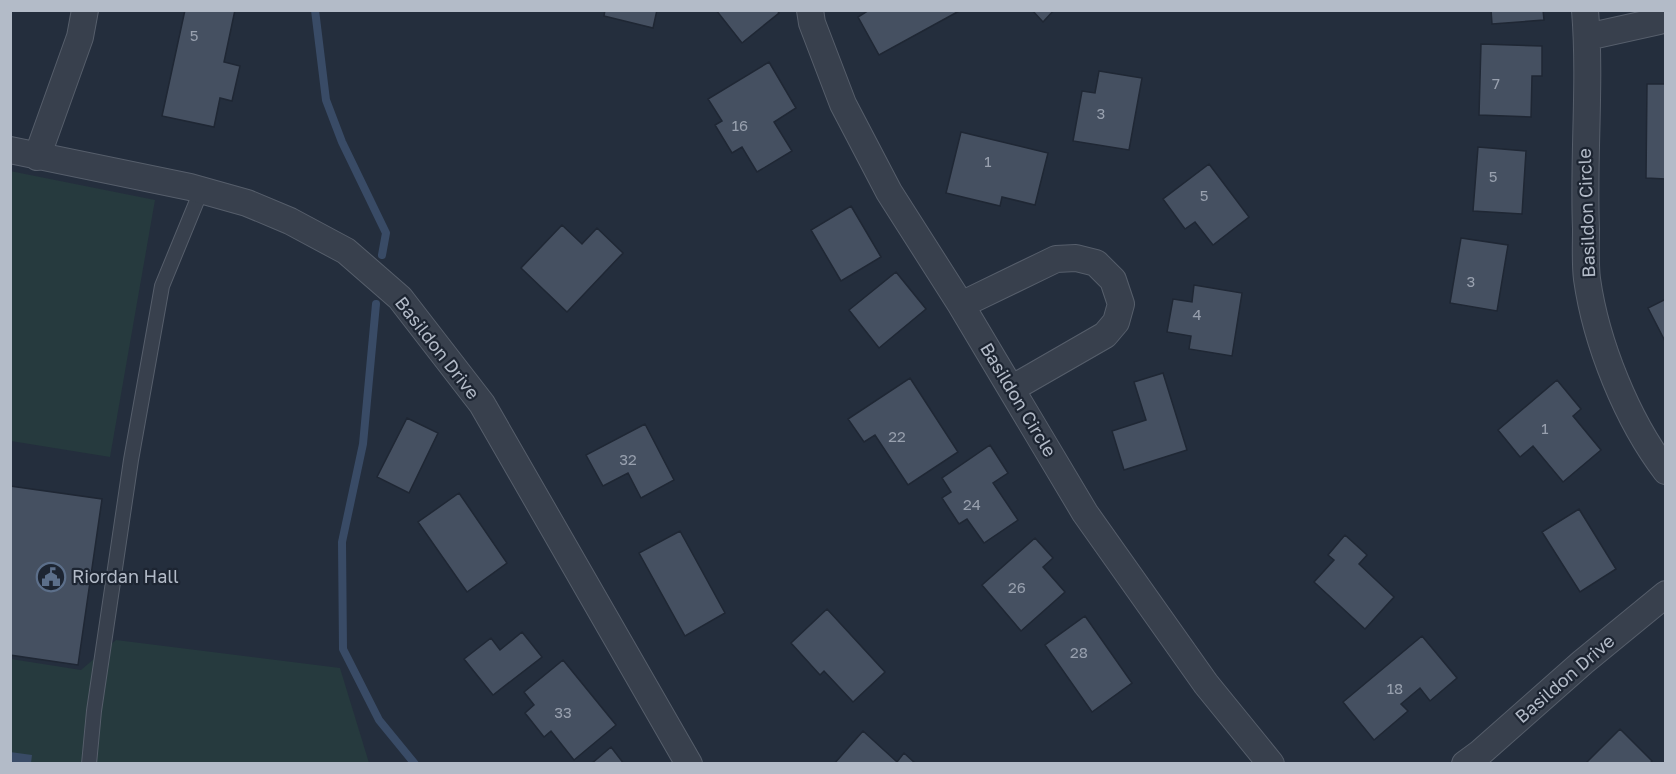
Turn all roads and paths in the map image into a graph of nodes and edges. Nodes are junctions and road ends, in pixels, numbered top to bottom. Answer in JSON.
{"nodes":[{"id":1,"x":85,"y":10,"type":"edge"},
{"id":2,"x":810,"y":10,"type":"edge"},
{"id":3,"x":1585,"y":10,"type":"edge"},
{"id":4,"x":1665,"y":17,"type":"edge"},
{"id":5,"x":1587,"y":37,"type":"junction"},
{"id":6,"x":10,"y":150,"type":"edge"},
{"id":7,"x":38,"y":157,"type":"junction"},
{"id":8,"x":201,"y":191,"type":"junction"},
{"id":9,"x":961,"y":305,"type":"junction"},
{"id":10,"x":1011,"y":389,"type":"junction"},
{"id":11,"x":1665,"y":471,"type":"edge"},
{"id":12,"x":1665,"y":594,"type":"edge"},
{"id":13,"x":89,"y":764,"type":"edge"},
{"id":14,"x":689,"y":764,"type":"edge"},
{"id":15,"x":1271,"y":764,"type":"edge"},
{"id":16,"x":1465,"y":764,"type":"edge"}],
"edges":[{"from":1,"to":7,"type":"street"},
{"from":2,"to":9,"type":"street","name":"Basildon Circle"},
{"from":3,"to":5,"type":"street","name":"Basildon Circle"},
{"from":4,"to":5,"type":"street"},
{"from":5,"to":11,"type":"street","name":"Basildon Circle"},
{"from":6,"to":7,"type":"street","name":"Basildon Drive"},
{"from":7,"to":8,"type":"street","name":"Basildon Drive"},
{"from":8,"to":13,"type":"lane"},
{"from":8,"to":14,"type":"street","name":"Basildon Drive"},
{"from":9,"to":10,"type":"street","name":"Basildon Circle"},
{"from":9,"to":10,"type":"street"},
{"from":10,"to":15,"type":"street","name":"Basildon Circle"},
{"from":12,"to":16,"type":"street","name":"Basildon Drive"}]}
